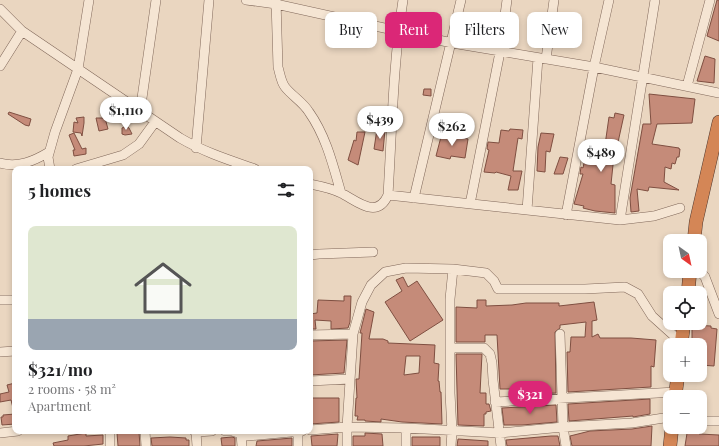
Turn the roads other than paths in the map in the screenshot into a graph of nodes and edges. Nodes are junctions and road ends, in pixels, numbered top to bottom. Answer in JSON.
{"nodes":[{"id":1,"x":89,"y":0,"type":"edge"},
{"id":2,"x":156,"y":0,"type":"edge"},
{"id":3,"x":209,"y":0,"type":"edge"},
{"id":4,"x":246,"y":0,"type":"edge"},
{"id":5,"x":403,"y":0,"type":"edge"},
{"id":6,"x":462,"y":0,"type":"edge"},
{"id":7,"x":507,"y":0,"type":"edge"},
{"id":8,"x":554,"y":0,"type":"edge"},
{"id":9,"x":609,"y":0,"type":"edge"},
{"id":10,"x":655,"y":0,"type":"edge"},
{"id":11,"x":710,"y":0,"type":"edge"},
{"id":12,"x":276,"y":2,"type":"edge"},
{"id":13,"x":0,"y":9,"type":"edge"},
{"id":14,"x":401,"y":12,"type":"edge"},
{"id":15,"x":459,"y":12,"type":"edge"},
{"id":16,"x":385,"y":28,"type":"edge"},
{"id":17,"x":22,"y":31,"type":"junction"},
{"id":18,"x":397,"y":48,"type":"edge"},
{"id":19,"x":451,"y":48,"type":"edge"},
{"id":20,"x":479,"y":48,"type":"edge"},
{"id":21,"x":500,"y":52,"type":"junction"},
{"id":22,"x":542,"y":59,"type":"junction"},
{"id":23,"x":0,"y":66,"type":"edge"},
{"id":24,"x":594,"y":67,"type":"junction"},
{"id":25,"x":78,"y":69,"type":"junction"},
{"id":26,"x":642,"y":77,"type":"junction"},
{"id":27,"x":687,"y":86,"type":"junction"},
{"id":28,"x":719,"y":94,"type":"edge"},
{"id":29,"x":140,"y":112,"type":"junction"},
{"id":30,"x":155,"y":122,"type":"junction"},
{"id":31,"x":719,"y":122,"type":"edge"},
{"id":32,"x":196,"y":148,"type":"junction"},
{"id":33,"x":49,"y":152,"type":"junction"},
{"id":34,"x":0,"y":163,"type":"edge"},
{"id":35,"x":49,"y":166,"type":"edge"},
{"id":36,"x":86,"y":166,"type":"edge"},
{"id":37,"x":246,"y":166,"type":"edge"},
{"id":38,"x":313,"y":185,"type":"edge"},
{"id":39,"x":341,"y":193,"type":"junction"},
{"id":40,"x":388,"y":195,"type":"junction"},
{"id":41,"x":414,"y":198,"type":"junction"},
{"id":42,"x":470,"y":204,"type":"junction"},
{"id":43,"x":680,"y":208,"type":"dead end"},
{"id":44,"x":527,"y":210,"type":"junction"},
{"id":45,"x":566,"y":215,"type":"junction"},
{"id":46,"x":620,"y":220,"type":"junction"},
{"id":47,"x":695,"y":234,"type":"edge"},
{"id":48,"x":373,"y":252,"type":"dead end"},
{"id":49,"x":313,"y":255,"type":"edge"},
{"id":50,"x":453,"y":270,"type":"junction"},
{"id":51,"x":705,"y":278,"type":"edge"},
{"id":52,"x":0,"y":300,"type":"edge"},
{"id":53,"x":12,"y":300,"type":"edge"},
{"id":54,"x":719,"y":314,"type":"edge"},
{"id":55,"x":353,"y":334,"type":"junction"},
{"id":56,"x":560,"y":334,"type":"dead end"},
{"id":57,"x":313,"y":335,"type":"edge"},
{"id":58,"x":676,"y":338,"type":"edge"},
{"id":59,"x":450,"y":348,"type":"junction"},
{"id":60,"x":12,"y":351,"type":"edge"},
{"id":61,"x":0,"y":352,"type":"edge"},
{"id":62,"x":350,"y":379,"type":"junction"},
{"id":63,"x":313,"y":382,"type":"edge"},
{"id":64,"x":663,"y":394,"type":"edge"},
{"id":65,"x":563,"y":398,"type":"junction"},
{"id":66,"x":495,"y":402,"type":"junction"},
{"id":67,"x":663,"y":418,"type":"edge"},
{"id":68,"x":719,"y":420,"type":"edge"},
{"id":69,"x":707,"y":421,"type":"edge"},
{"id":70,"x":347,"y":427,"type":"junction"},
{"id":71,"x":563,"y":427,"type":"junction"},
{"id":72,"x":406,"y":428,"type":"junction"},
{"id":73,"x":313,"y":430,"type":"edge"},
{"id":74,"x":452,"y":431,"type":"junction"},
{"id":75,"x":12,"y":432,"type":"edge"},
{"id":76,"x":0,"y":433,"type":"edge"},
{"id":77,"x":500,"y":433,"type":"junction"},
{"id":78,"x":110,"y":434,"type":"edge"},
{"id":79,"x":145,"y":434,"type":"edge"},
{"id":80,"x":195,"y":434,"type":"edge"},
{"id":81,"x":245,"y":434,"type":"edge"},
{"id":82,"x":298,"y":434,"type":"edge"},
{"id":83,"x":671,"y":434,"type":"edge"},
{"id":84,"x":110,"y":446,"type":"edge"},
{"id":85,"x":146,"y":446,"type":"edge"},
{"id":86,"x":197,"y":446,"type":"edge"},
{"id":87,"x":242,"y":446,"type":"edge"},
{"id":88,"x":298,"y":446,"type":"edge"},
{"id":89,"x":347,"y":446,"type":"edge"},
{"id":90,"x":406,"y":446,"type":"edge"},
{"id":91,"x":451,"y":446,"type":"edge"},
{"id":92,"x":501,"y":446,"type":"edge"},
{"id":93,"x":566,"y":446,"type":"edge"},
{"id":94,"x":670,"y":446,"type":"edge"}],
"edges":[{"from":1,"to":25,"type":"street"},
{"from":2,"to":29,"type":"street"},
{"from":3,"to":32,"type":"street"},
{"from":4,"to":12,"type":"street"},
{"from":5,"to":14,"type":"street"},
{"from":6,"to":15,"type":"street"},
{"from":7,"to":21,"type":"street"},
{"from":8,"to":22,"type":"street"},
{"from":9,"to":24,"type":"street"},
{"from":10,"to":26,"type":"street"},
{"from":11,"to":27,"type":"street"},
{"from":12,"to":16,"type":"street"},
{"from":12,"to":39,"type":"street"},
{"from":13,"to":17,"type":"street"},
{"from":17,"to":23,"type":"street"},
{"from":17,"to":25,"type":"street"},
{"from":18,"to":40,"type":"street"},
{"from":19,"to":41,"type":"street"},
{"from":20,"to":21,"type":"street"},
{"from":21,"to":22,"type":"street"},
{"from":21,"to":42,"type":"street"},
{"from":22,"to":24,"type":"street"},
{"from":22,"to":44,"type":"street"},
{"from":24,"to":26,"type":"street"},
{"from":24,"to":45,"type":"street"},
{"from":25,"to":29,"type":"street"},
{"from":25,"to":33,"type":"street"},
{"from":26,"to":27,"type":"street"},
{"from":26,"to":46,"type":"street"},
{"from":27,"to":28,"type":"street"},
{"from":29,"to":30,"type":"street"},
{"from":30,"to":32,"type":"street"},
{"from":30,"to":36,"type":"street"},
{"from":31,"to":47,"type":"highway"},
{"from":32,"to":37,"type":"street"},
{"from":33,"to":34,"type":"street"},
{"from":33,"to":35,"type":"street"},
{"from":38,"to":39,"type":"street"},
{"from":39,"to":40,"type":"street"},
{"from":40,"to":41,"type":"street"},
{"from":41,"to":42,"type":"street"},
{"from":42,"to":44,"type":"street"},
{"from":43,"to":46,"type":"street"},
{"from":44,"to":45,"type":"street"},
{"from":45,"to":46,"type":"street"},
{"from":48,"to":49,"type":"street"},
{"from":50,"to":55,"type":"street"},
{"from":50,"to":58,"type":"street"},
{"from":50,"to":59,"type":"street"},
{"from":51,"to":54,"type":"street"},
{"from":52,"to":53,"type":"street"},
{"from":55,"to":57,"type":"street"},
{"from":55,"to":62,"type":"street"},
{"from":56,"to":65,"type":"street"},
{"from":59,"to":66,"type":"street"},
{"from":59,"to":74,"type":"street"},
{"from":60,"to":61,"type":"street"},
{"from":62,"to":63,"type":"street"},
{"from":62,"to":70,"type":"street"},
{"from":64,"to":65,"type":"street"},
{"from":65,"to":66,"type":"street"},
{"from":65,"to":71,"type":"street"},
{"from":66,"to":77,"type":"street"},
{"from":67,"to":71,"type":"street"},
{"from":68,"to":69,"type":"street"},
{"from":70,"to":72,"type":"street"},
{"from":70,"to":73,"type":"street"},
{"from":70,"to":89,"type":"street"},
{"from":71,"to":77,"type":"street"},
{"from":71,"to":93,"type":"street"},
{"from":72,"to":74,"type":"street"},
{"from":72,"to":90,"type":"street"},
{"from":74,"to":77,"type":"street"},
{"from":74,"to":91,"type":"street"},
{"from":75,"to":76,"type":"street"},
{"from":77,"to":92,"type":"street"},
{"from":78,"to":84,"type":"street"},
{"from":79,"to":85,"type":"street"},
{"from":80,"to":86,"type":"street"},
{"from":81,"to":87,"type":"street"},
{"from":82,"to":88,"type":"street"},
{"from":83,"to":94,"type":"highway"}]}
